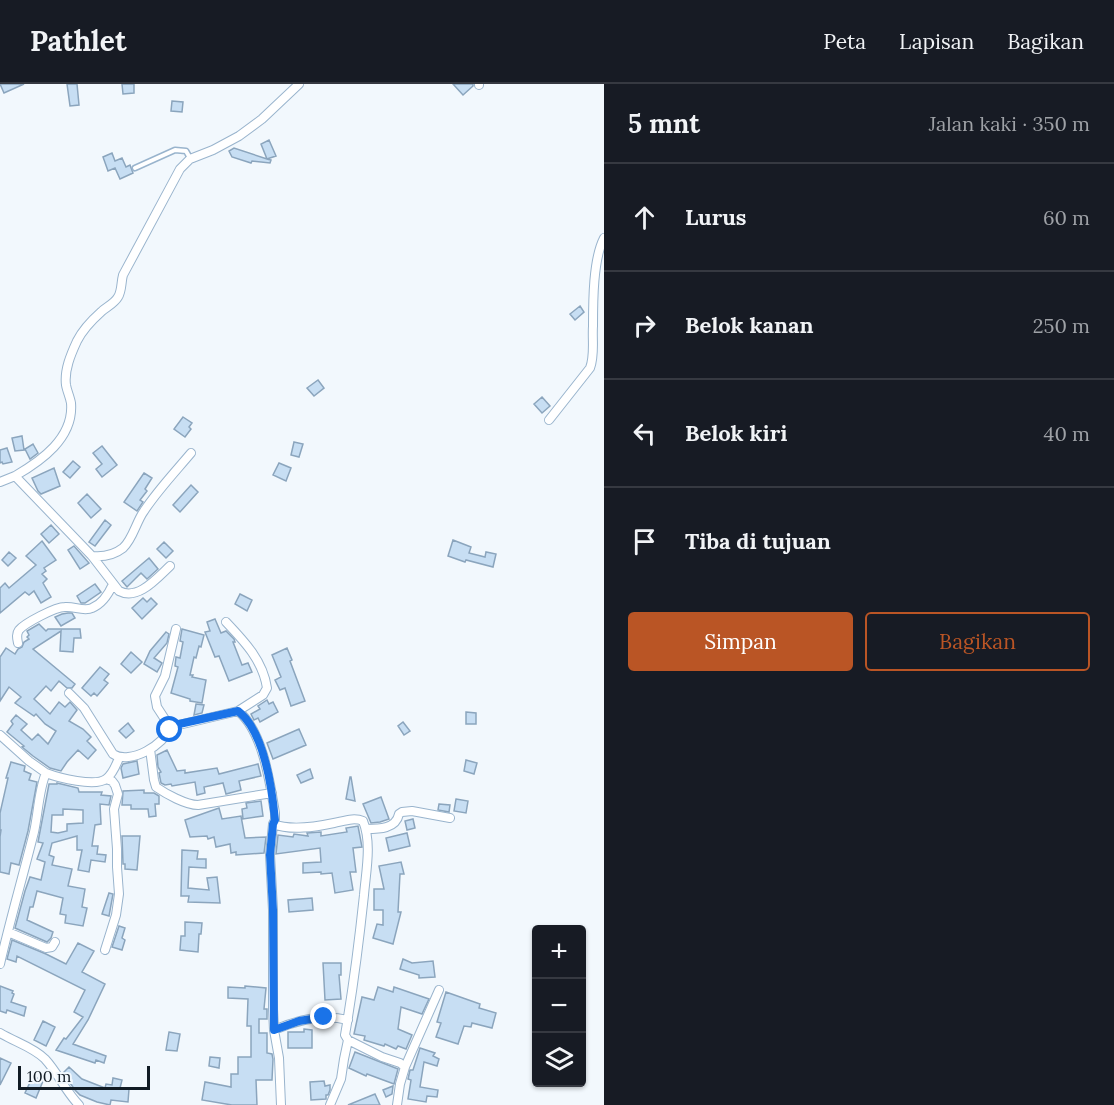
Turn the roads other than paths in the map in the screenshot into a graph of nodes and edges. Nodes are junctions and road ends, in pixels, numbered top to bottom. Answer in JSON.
{"nodes":[{"id":1,"x":299,"y":84,"type":"edge"},
{"id":2,"x":190,"y":159,"type":"junction"},
{"id":3,"x":135,"y":168,"type":"dead end"},
{"id":4,"x":604,"y":238,"type":"edge"},
{"id":5,"x":549,"y":420,"type":"dead end"},
{"id":6,"x":191,"y":453,"type":"dead end"},
{"id":7,"x":15,"y":476,"type":"junction"},
{"id":8,"x":0,"y":482,"type":"edge"},
{"id":9,"x":92,"y":556,"type":"junction"},
{"id":10,"x":170,"y":566,"type":"dead end"},
{"id":11,"x":113,"y":584,"type":"junction"},
{"id":12,"x":226,"y":622,"type":"dead end"},
{"id":13,"x":176,"y":629,"type":"dead end"},
{"id":14,"x":18,"y":643,"type":"dead end"},
{"id":15,"x":69,"y":693,"type":"dead end"},
{"id":16,"x":238,"y":711,"type":"junction"},
{"id":17,"x":170,"y":726,"type":"junction"},
{"id":18,"x":0,"y":735,"type":"edge"},
{"id":19,"x":150,"y":749,"type":"junction"},
{"id":20,"x":119,"y":758,"type":"junction"},
{"id":21,"x":46,"y":773,"type":"junction"},
{"id":22,"x":106,"y":779,"type":"junction"},
{"id":23,"x":272,"y":793,"type":"junction"},
{"id":24,"x":450,"y":818,"type":"dead end"},
{"id":25,"x":273,"y":824,"type":"junction"},
{"id":26,"x":366,"y":829,"type":"junction"},
{"id":27,"x":8,"y":932,"type":"junction"},
{"id":28,"x":55,"y":942,"type":"dead end"},
{"id":29,"x":105,"y":950,"type":"dead end"},
{"id":30,"x":0,"y":964,"type":"edge"},
{"id":31,"x":439,"y":990,"type":"dead end"},
{"id":32,"x":348,"y":1020,"type":"junction"},
{"id":33,"x":274,"y":1030,"type":"junction"},
{"id":34,"x":0,"y":1033,"type":"edge"},
{"id":35,"x":348,"y":1040,"type":"junction"},
{"id":36,"x":405,"y":1067,"type":"junction"},
{"id":37,"x":80,"y":1105,"type":"edge"},
{"id":38,"x":281,"y":1105,"type":"edge"},
{"id":39,"x":330,"y":1105,"type":"edge"},
{"id":40,"x":398,"y":1105,"type":"edge"}],
"edges":[{"from":1,"to":2,"type":"street"},
{"from":2,"to":3,"type":"lane"},
{"from":2,"to":7,"type":"street"},
{"from":4,"to":5,"type":"street"},
{"from":6,"to":9,"type":"street"},
{"from":7,"to":8,"type":"street"},
{"from":7,"to":9,"type":"street"},
{"from":9,"to":11,"type":"street"},
{"from":10,"to":11,"type":"street"},
{"from":11,"to":14,"type":"street"},
{"from":12,"to":16,"type":"street"},
{"from":13,"to":17,"type":"street"},
{"from":15,"to":20,"type":"street"},
{"from":16,"to":17,"type":"street"},
{"from":16,"to":23,"type":"street"},
{"from":17,"to":19,"type":"street"},
{"from":18,"to":21,"type":"street"},
{"from":19,"to":20,"type":"street"},
{"from":19,"to":23,"type":"street"},
{"from":20,"to":22,"type":"street"},
{"from":21,"to":22,"type":"street"},
{"from":21,"to":27,"type":"street"},
{"from":22,"to":29,"type":"street"},
{"from":23,"to":25,"type":"street"},
{"from":24,"to":26,"type":"street"},
{"from":25,"to":26,"type":"street"},
{"from":25,"to":33,"type":"street"},
{"from":26,"to":32,"type":"street"},
{"from":27,"to":28,"type":"street"},
{"from":27,"to":30,"type":"street"},
{"from":31,"to":36,"type":"street"},
{"from":32,"to":33,"type":"street"},
{"from":32,"to":35,"type":"street"},
{"from":33,"to":38,"type":"street"},
{"from":34,"to":37,"type":"street"},
{"from":35,"to":36,"type":"street"},
{"from":35,"to":39,"type":"street"},
{"from":36,"to":40,"type":"street"}]}
